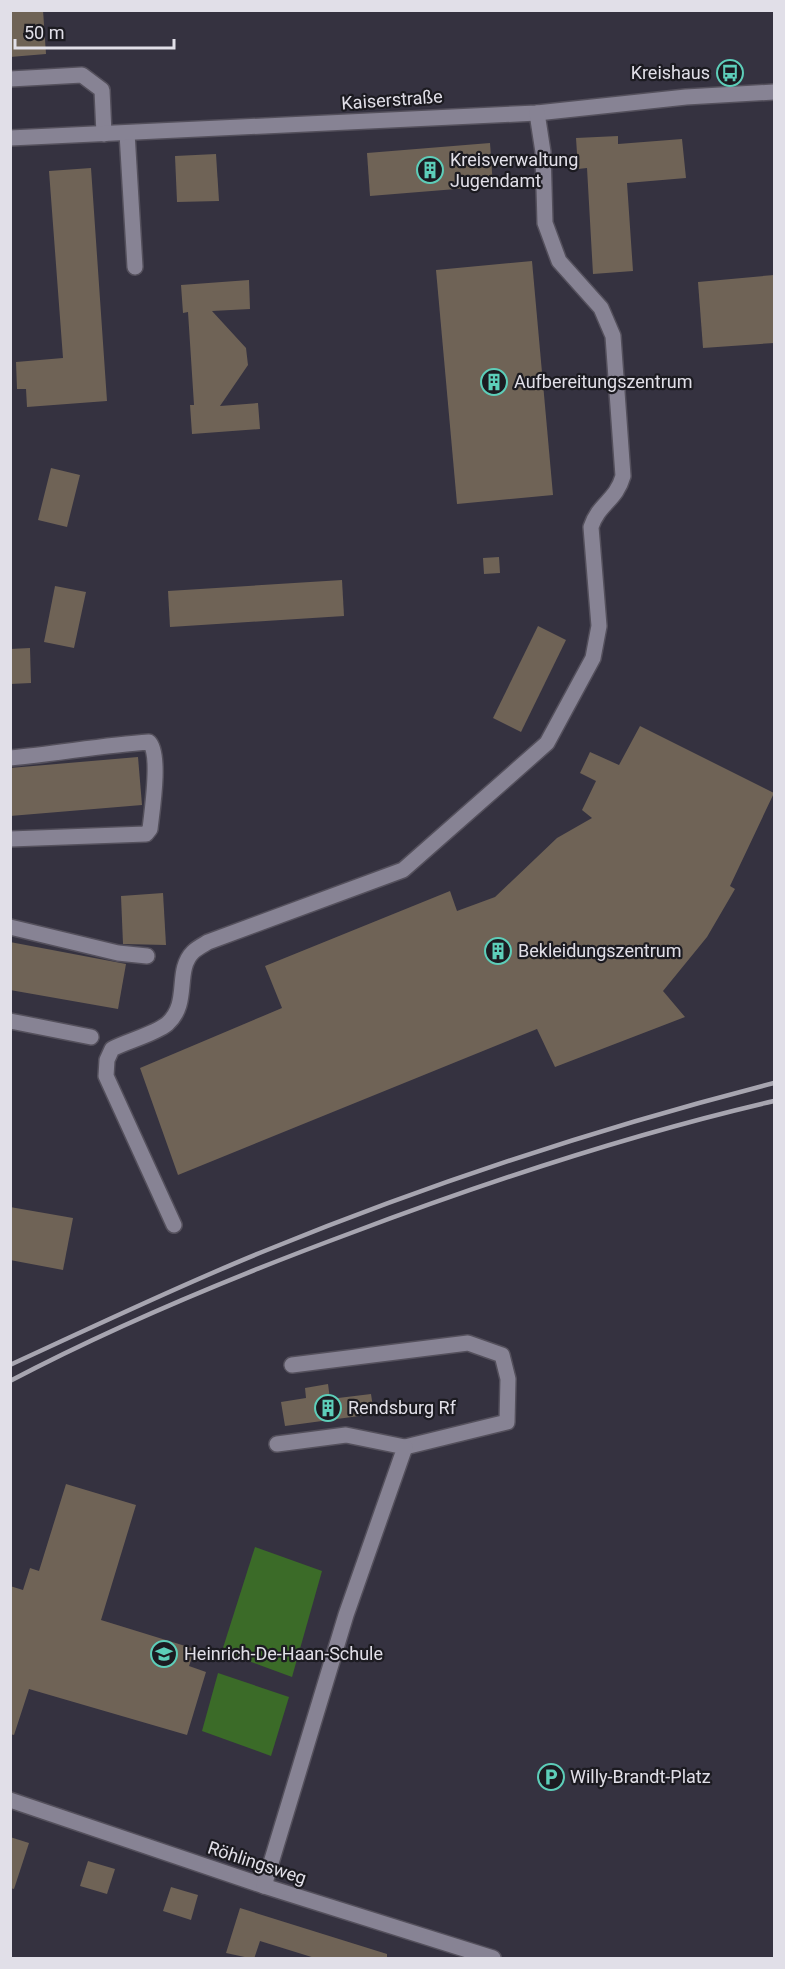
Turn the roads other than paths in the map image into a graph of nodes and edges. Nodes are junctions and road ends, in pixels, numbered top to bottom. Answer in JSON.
{"nodes":[{"id":1,"x":10,"y":79,"type":"edge"},
{"id":2,"x":774,"y":92,"type":"edge"},
{"id":3,"x":537,"y":113,"type":"junction"},
{"id":4,"x":127,"y":133,"type":"junction"},
{"id":5,"x":104,"y":134,"type":"junction"},
{"id":6,"x":10,"y":138,"type":"edge"},
{"id":7,"x":135,"y":267,"type":"dead end"},
{"id":8,"x":10,"y":758,"type":"edge"},
{"id":9,"x":10,"y":839,"type":"edge"},
{"id":10,"x":10,"y":927,"type":"edge"},
{"id":11,"x":147,"y":956,"type":"dead end"},
{"id":12,"x":10,"y":1021,"type":"edge"},
{"id":13,"x":91,"y":1037,"type":"dead end"},
{"id":14,"x":174,"y":1225,"type":"dead end"},
{"id":15,"x":292,"y":1365,"type":"dead end"},
{"id":16,"x":277,"y":1444,"type":"dead end"},
{"id":17,"x":405,"y":1446,"type":"junction"},
{"id":18,"x":10,"y":1800,"type":"edge"},
{"id":19,"x":264,"y":1886,"type":"junction"},
{"id":20,"x":493,"y":1959,"type":"edge"}],
"edges":[{"from":1,"to":5,"type":"street"},
{"from":2,"to":3,"type":"street","name":"Kaiserstraße"},
{"from":3,"to":4,"type":"street","name":"Kaiserstraße"},
{"from":3,"to":14,"type":"street"},
{"from":4,"to":5,"type":"street","name":"Kaiserstraße"},
{"from":4,"to":7,"type":"street"},
{"from":5,"to":6,"type":"street","name":"Kaiserstraße"},
{"from":8,"to":9,"type":"street"},
{"from":10,"to":11,"type":"street"},
{"from":12,"to":13,"type":"street"},
{"from":15,"to":17,"type":"street"},
{"from":16,"to":17,"type":"street"},
{"from":17,"to":19,"type":"street"},
{"from":18,"to":19,"type":"street","name":"Röhlingsweg"},
{"from":19,"to":20,"type":"street","name":"Röhlingsweg"}]}
